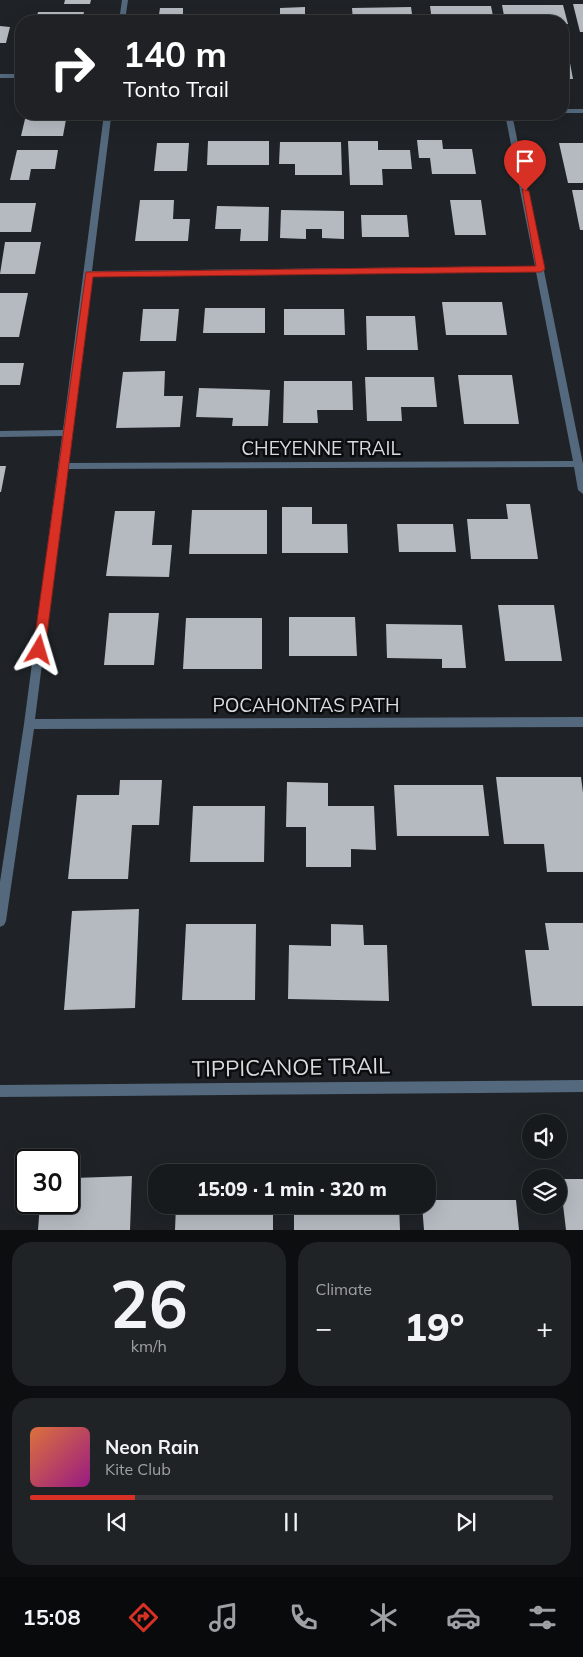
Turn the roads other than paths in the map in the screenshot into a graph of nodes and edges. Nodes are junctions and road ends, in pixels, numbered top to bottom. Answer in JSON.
{"nodes":[{"id":1,"x":125,"y":0,"type":"edge"},
{"id":2,"x":123,"y":15,"type":"edge"},
{"id":3,"x":0,"y":76,"type":"edge"},
{"id":4,"x":15,"y":76,"type":"edge"},
{"id":5,"x":583,"y":111,"type":"edge"},
{"id":6,"x":569,"y":112,"type":"edge"},
{"id":7,"x":107,"y":120,"type":"edge"},
{"id":8,"x":510,"y":120,"type":"edge"},
{"id":9,"x":541,"y":269,"type":"junction"},
{"id":10,"x":89,"y":274,"type":"junction"},
{"id":11,"x":68,"y":433,"type":"junction"},
{"id":12,"x":0,"y":434,"type":"edge"},
{"id":13,"x":578,"y":464,"type":"junction"},
{"id":14,"x":64,"y":466,"type":"junction"},
{"id":15,"x":583,"y":490,"type":"edge"},
{"id":16,"x":583,"y":722,"type":"edge"},
{"id":17,"x":29,"y":724,"type":"junction"},
{"id":18,"x":0,"y":921,"type":"edge"},
{"id":19,"x":583,"y":1086,"type":"edge"},
{"id":20,"x":0,"y":1091,"type":"edge"}],
"edges":[{"from":1,"to":2,"type":"street"},
{"from":3,"to":4,"type":"street"},
{"from":5,"to":6,"type":"street"},
{"from":7,"to":10,"type":"street"},
{"from":8,"to":9,"type":"street"},
{"from":9,"to":10,"type":"street"},
{"from":9,"to":13,"type":"street"},
{"from":10,"to":11,"type":"street"},
{"from":11,"to":12,"type":"street"},
{"from":11,"to":14,"type":"street"},
{"from":13,"to":14,"type":"street","name":"CHEYENNE TRAIL"},
{"from":13,"to":15,"type":"street"},
{"from":14,"to":17,"type":"street"},
{"from":16,"to":17,"type":"street","name":"POCAHONTAS PATH"},
{"from":17,"to":18,"type":"street"},
{"from":19,"to":20,"type":"street","name":"TIPPICANOE TRAIL"}]}
